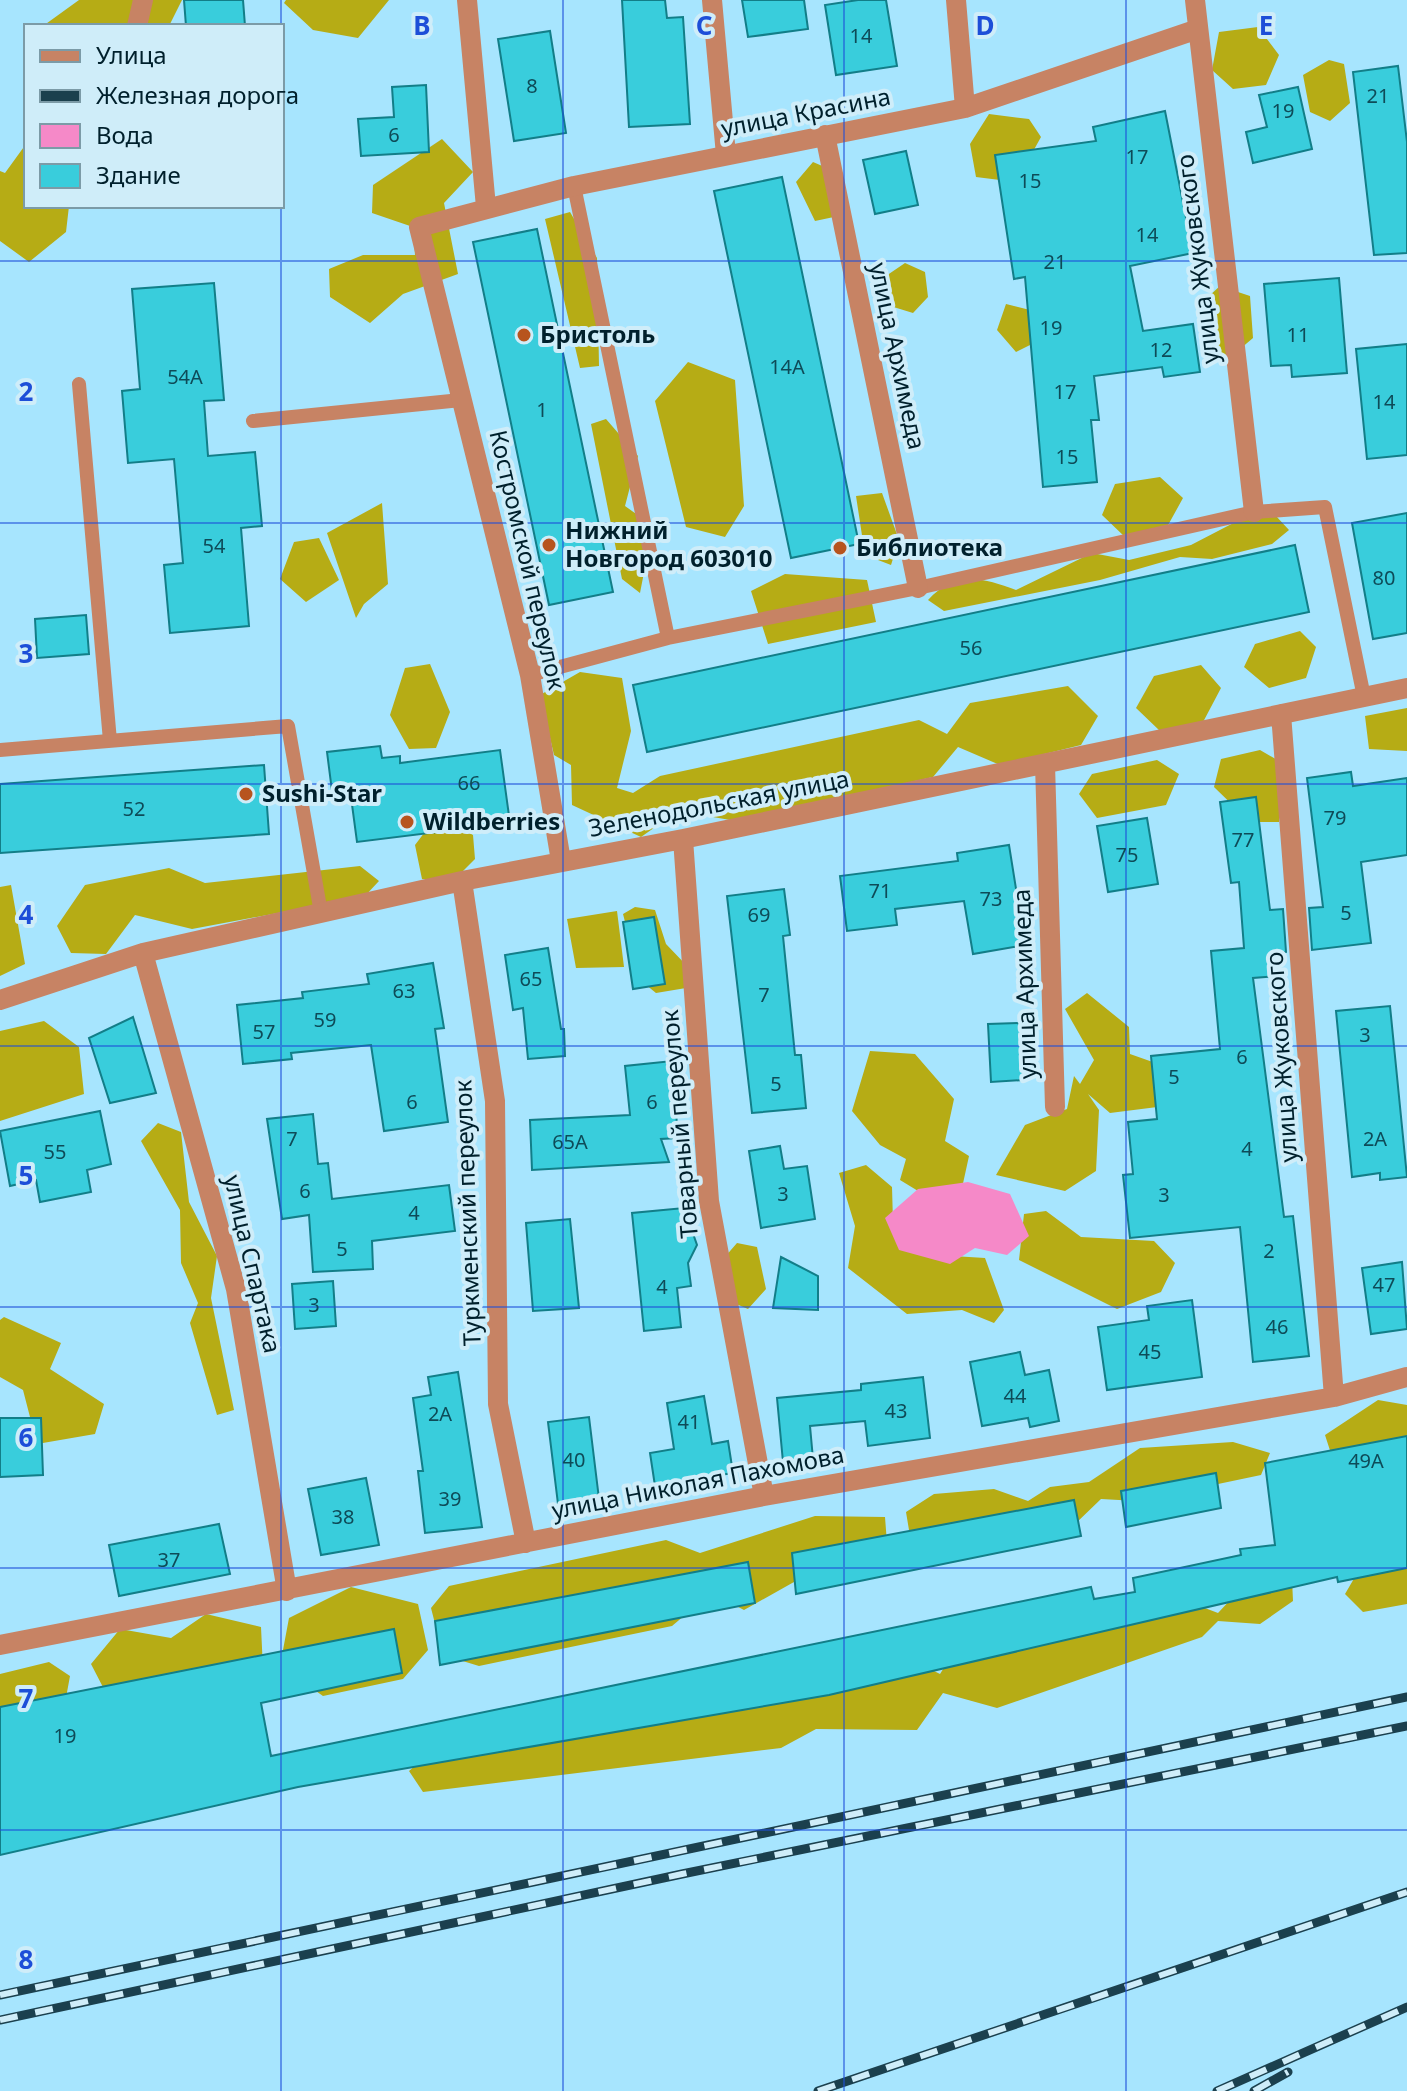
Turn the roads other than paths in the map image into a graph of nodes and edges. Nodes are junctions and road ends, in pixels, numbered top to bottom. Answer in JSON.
{"nodes":[{"id":1,"x":143,"y":0,"type":"edge"},
{"id":2,"x":467,"y":0,"type":"edge"},
{"id":3,"x":712,"y":0,"type":"edge"},
{"id":4,"x":956,"y":0,"type":"edge"},
{"id":5,"x":1195,"y":0,"type":"edge"},
{"id":6,"x":137,"y":24,"type":"edge"},
{"id":7,"x":1198,"y":29,"type":"junction"},
{"id":8,"x":965,"y":108,"type":"junction"},
{"id":9,"x":825,"y":135,"type":"junction"},
{"id":10,"x":726,"y":155,"type":"junction"},
{"id":11,"x":574,"y":186,"type":"junction"},
{"id":12,"x":486,"y":207,"type":"junction"},
{"id":13,"x":419,"y":227,"type":"joint"},
{"id":14,"x":79,"y":384,"type":"dead end"},
{"id":15,"x":461,"y":400,"type":"junction"},
{"id":16,"x":253,"y":421,"type":"dead end"},
{"id":17,"x":1254,"y":512,"type":"junction"},
{"id":18,"x":918,"y":588,"type":"junction"},
{"id":19,"x":668,"y":638,"type":"junction"},
{"id":20,"x":530,"y":675,"type":"junction"},
{"id":21,"x":1407,"y":688,"type":"edge"},
{"id":22,"x":1364,"y":697,"type":"junction"},
{"id":23,"x":1281,"y":714,"type":"junction"},
{"id":24,"x":110,"y":741,"type":"junction"},
{"id":25,"x":0,"y":750,"type":"edge"},
{"id":26,"x":1045,"y":764,"type":"junction"},
{"id":27,"x":683,"y":839,"type":"junction"},
{"id":28,"x":561,"y":861,"type":"junction"},
{"id":29,"x":462,"y":881,"type":"junction"},
{"id":30,"x":321,"y":913,"type":"junction"},
{"id":31,"x":143,"y":953,"type":"junction"},
{"id":32,"x":0,"y":1000,"type":"edge"},
{"id":33,"x":1055,"y":1107,"type":"dead end"},
{"id":34,"x":1407,"y":1377,"type":"edge"},
{"id":35,"x":1334,"y":1397,"type":"junction"},
{"id":36,"x":764,"y":1496,"type":"junction"},
{"id":37,"x":526,"y":1543,"type":"junction"},
{"id":38,"x":287,"y":1591,"type":"junction"},
{"id":39,"x":0,"y":1645,"type":"edge"}],
"edges":[{"from":1,"to":6,"type":"street"},
{"from":2,"to":12,"type":"street"},
{"from":3,"to":10,"type":"street"},
{"from":4,"to":8,"type":"street"},
{"from":5,"to":7,"type":"street","name":"улица Жуковского"},
{"from":7,"to":8,"type":"street","name":"улица Красина"},
{"from":7,"to":17,"type":"street","name":"улица Жуковского"},
{"from":8,"to":9,"type":"street","name":"улица Красина"},
{"from":9,"to":10,"type":"street","name":"улица Красина"},
{"from":9,"to":18,"type":"street","name":"улица Архимеда"},
{"from":10,"to":11,"type":"street","name":"улица Красина"},
{"from":11,"to":12,"type":"street","name":"улица Красина"},
{"from":11,"to":19,"type":"lane"},
{"from":12,"to":13,"type":"street","name":"улица Красина"},
{"from":13,"to":15,"type":"street","name":"Костромской переулок"},
{"from":14,"to":24,"type":"lane"},
{"from":15,"to":16,"type":"lane"},
{"from":15,"to":20,"type":"street","name":"Костромской переулок"},
{"from":17,"to":18,"type":"lane"},
{"from":17,"to":22,"type":"lane"},
{"from":18,"to":19,"type":"lane"},
{"from":19,"to":20,"type":"lane"},
{"from":20,"to":28,"type":"street","name":"Костромской переулок"},
{"from":21,"to":22,"type":"street","name":"Зеленодольская улица"},
{"from":22,"to":23,"type":"street","name":"Зеленодольская улица"},
{"from":23,"to":26,"type":"street","name":"Зеленодольская улица"},
{"from":23,"to":35,"type":"street","name":"улица Жуковского"},
{"from":24,"to":25,"type":"lane"},
{"from":24,"to":30,"type":"lane"},
{"from":26,"to":27,"type":"street","name":"Зеленодольская улица"},
{"from":26,"to":33,"type":"street","name":"улица Архимеда"},
{"from":27,"to":28,"type":"street","name":"Зеленодольская улица"},
{"from":27,"to":36,"type":"street","name":"Товарный переулок"},
{"from":28,"to":29,"type":"street","name":"Зеленодольская улица"},
{"from":29,"to":30,"type":"street","name":"Зеленодольская улица"},
{"from":29,"to":37,"type":"street","name":"Туркменский переулок"},
{"from":30,"to":31,"type":"street","name":"Зеленодольская улица"},
{"from":31,"to":32,"type":"street","name":"Зеленодольская улица"},
{"from":31,"to":38,"type":"street","name":"улица Спартака"},
{"from":34,"to":35,"type":"street","name":"улица Николая Пахомова"},
{"from":35,"to":36,"type":"street","name":"улица Николая Пахомова"},
{"from":36,"to":37,"type":"street","name":"улица Николая Пахомова"},
{"from":37,"to":38,"type":"street","name":"улица Николая Пахомова"},
{"from":38,"to":39,"type":"street","name":"улица Николая Пахомова"}]}
